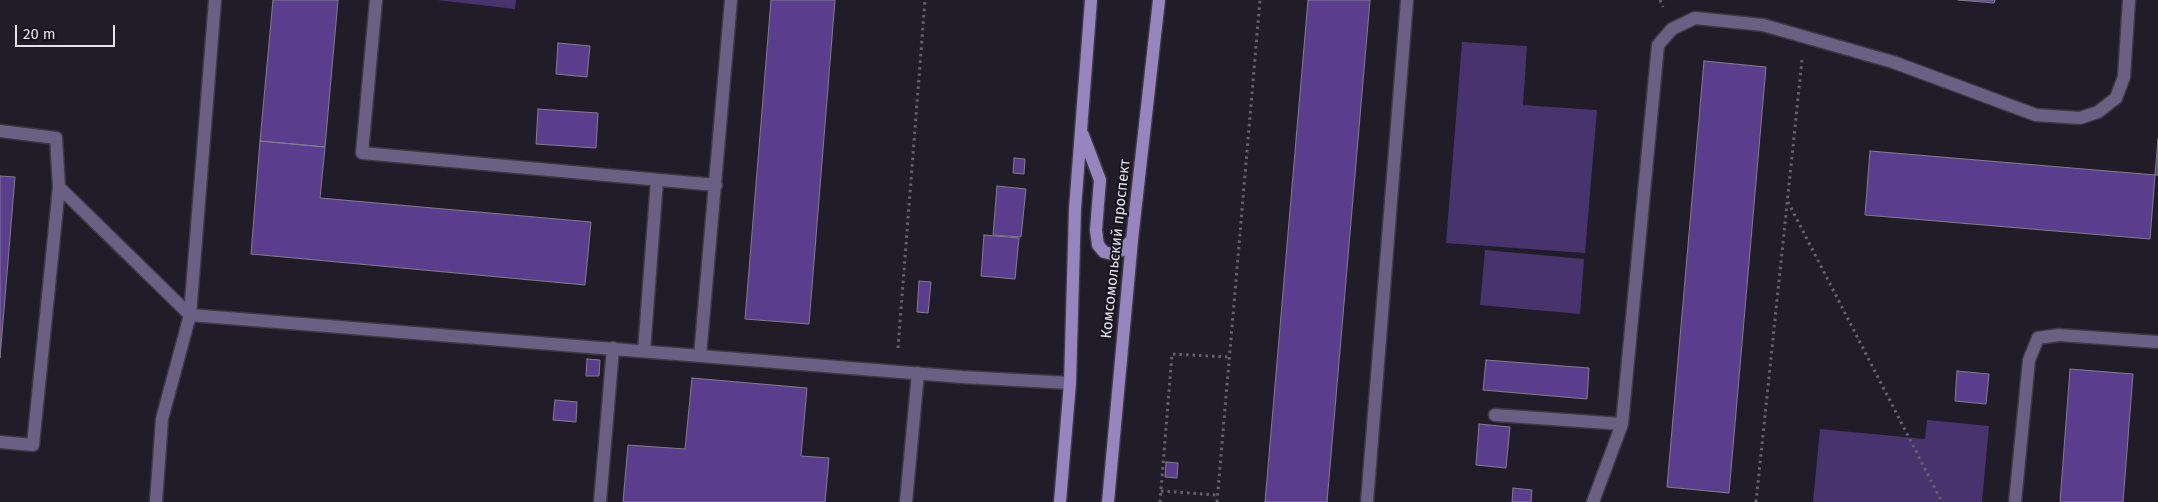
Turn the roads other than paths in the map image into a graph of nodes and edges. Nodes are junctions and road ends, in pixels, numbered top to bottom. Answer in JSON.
{"nodes":[{"id":1,"x":215,"y":0,"type":"edge"},
{"id":2,"x":376,"y":0,"type":"edge"},
{"id":3,"x":731,"y":0,"type":"edge"},
{"id":4,"x":1091,"y":0,"type":"edge"},
{"id":5,"x":1159,"y":0,"type":"edge"},
{"id":6,"x":1407,"y":0,"type":"edge"},
{"id":7,"x":2129,"y":0,"type":"edge"},
{"id":8,"x":0,"y":131,"type":"edge"},
{"id":9,"x":1082,"y":131,"type":"junction"},
{"id":10,"x":656,"y":180,"type":"junction"},
{"id":11,"x":716,"y":185,"type":"junction"},
{"id":12,"x":59,"y":187,"type":"junction"},
{"id":13,"x":1132,"y":240,"type":"junction"},
{"id":14,"x":190,"y":315,"type":"junction"},
{"id":15,"x":2158,"y":342,"type":"edge"},
{"id":16,"x":613,"y":348,"type":"junction"},
{"id":17,"x":644,"y":351,"type":"junction"},
{"id":18,"x":700,"y":356,"type":"junction"},
{"id":19,"x":918,"y":373,"type":"junction"},
{"id":20,"x":1070,"y":383,"type":"junction"},
{"id":21,"x":1495,"y":415,"type":"dead end"},
{"id":22,"x":1622,"y":424,"type":"junction"},
{"id":23,"x":0,"y":442,"type":"edge"},
{"id":24,"x":156,"y":502,"type":"edge"},
{"id":25,"x":600,"y":502,"type":"edge"},
{"id":26,"x":906,"y":502,"type":"edge"},
{"id":27,"x":1060,"y":502,"type":"edge"},
{"id":28,"x":1108,"y":502,"type":"edge"},
{"id":29,"x":1367,"y":502,"type":"edge"},
{"id":30,"x":1593,"y":502,"type":"edge"},
{"id":31,"x":2015,"y":502,"type":"edge"}],
"edges":[{"from":1,"to":14,"type":"lane"},
{"from":2,"to":10,"type":"lane"},
{"from":3,"to":11,"type":"lane"},
{"from":4,"to":9,"type":"main road"},
{"from":5,"to":13,"type":"main road","name":"Комсомольский проспект"},
{"from":6,"to":29,"type":"lane"},
{"from":7,"to":22,"type":"lane"},
{"from":8,"to":12,"type":"lane"},
{"from":9,"to":13,"type":"main road"},
{"from":9,"to":20,"type":"main road"},
{"from":10,"to":11,"type":"lane"},
{"from":10,"to":17,"type":"lane"},
{"from":11,"to":18,"type":"lane"},
{"from":12,"to":14,"type":"lane"},
{"from":12,"to":23,"type":"lane"},
{"from":13,"to":28,"type":"main road","name":"Комсомольский проспект"},
{"from":14,"to":16,"type":"lane"},
{"from":14,"to":24,"type":"lane"},
{"from":15,"to":31,"type":"lane"},
{"from":16,"to":17,"type":"lane"},
{"from":16,"to":25,"type":"lane"},
{"from":17,"to":18,"type":"lane"},
{"from":18,"to":19,"type":"lane"},
{"from":19,"to":20,"type":"lane"},
{"from":19,"to":26,"type":"lane"},
{"from":20,"to":27,"type":"main road"},
{"from":21,"to":22,"type":"lane"},
{"from":22,"to":30,"type":"lane"}]}
